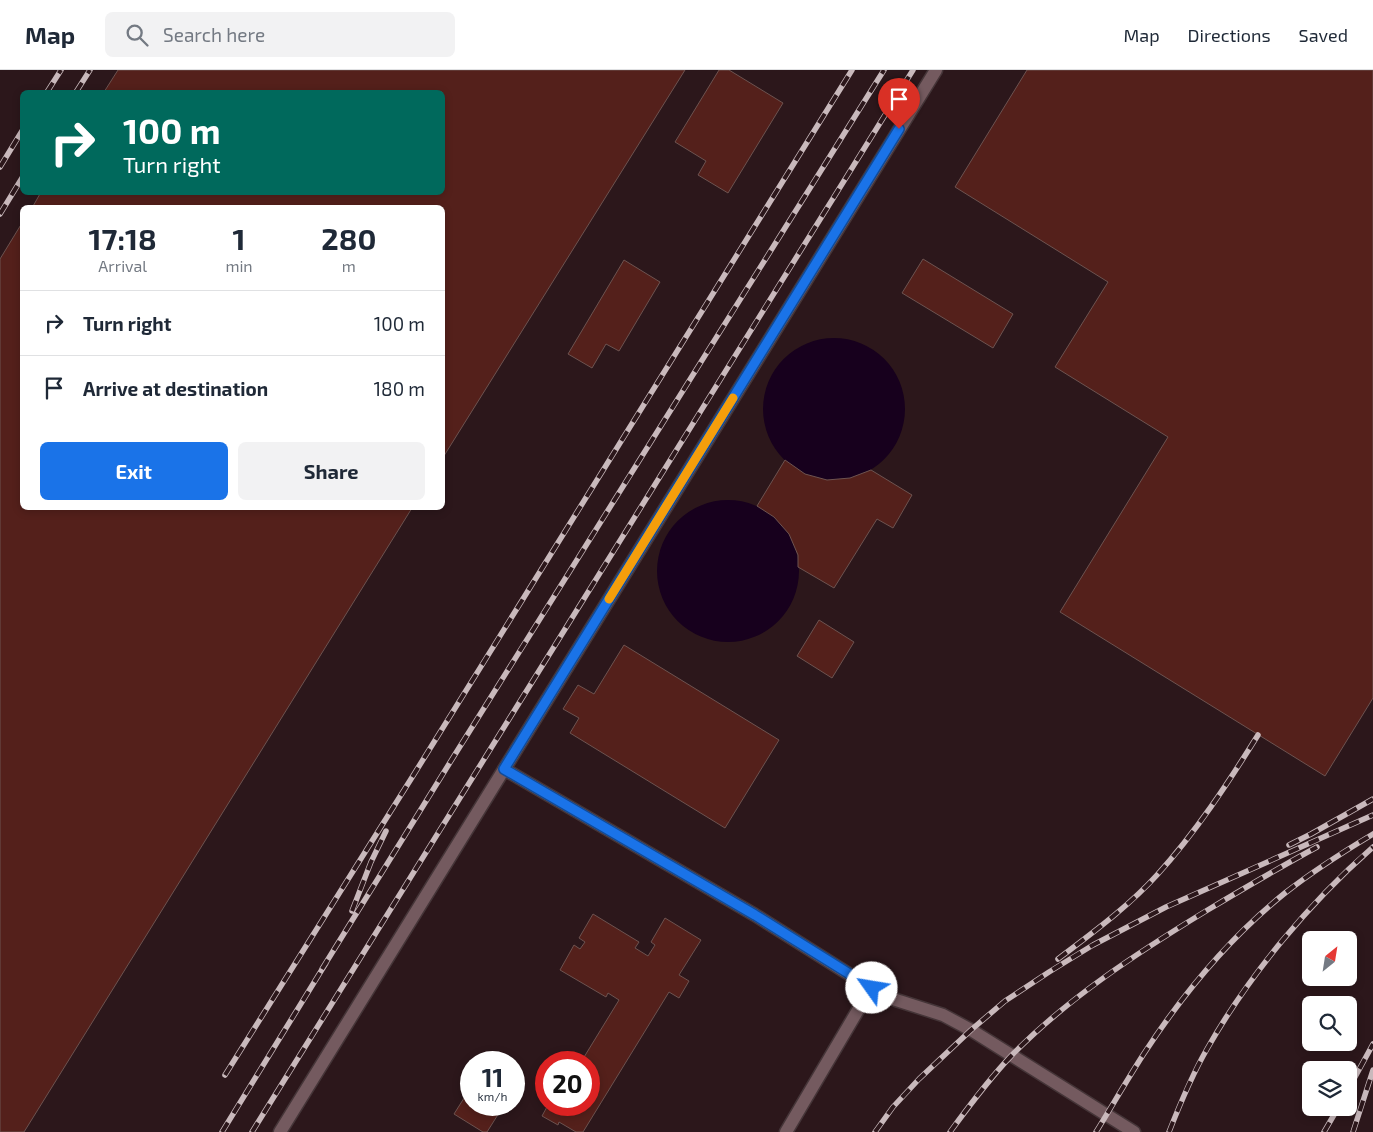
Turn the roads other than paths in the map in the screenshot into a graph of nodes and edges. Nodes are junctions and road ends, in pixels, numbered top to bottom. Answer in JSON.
{"nodes":[{"id":1,"x":936,"y":70,"type":"edge"},
{"id":2,"x":504,"y":769,"type":"junction"},
{"id":3,"x":872,"y":988,"type":"junction"},
{"id":4,"x":280,"y":1132,"type":"edge"},
{"id":5,"x":786,"y":1132,"type":"edge"},
{"id":6,"x":1134,"y":1132,"type":"edge"}],
"edges":[{"from":1,"to":2,"type":"lane"},
{"from":2,"to":3,"type":"lane"},
{"from":2,"to":4,"type":"lane"},
{"from":3,"to":5,"type":"lane"},
{"from":3,"to":6,"type":"lane"}]}
